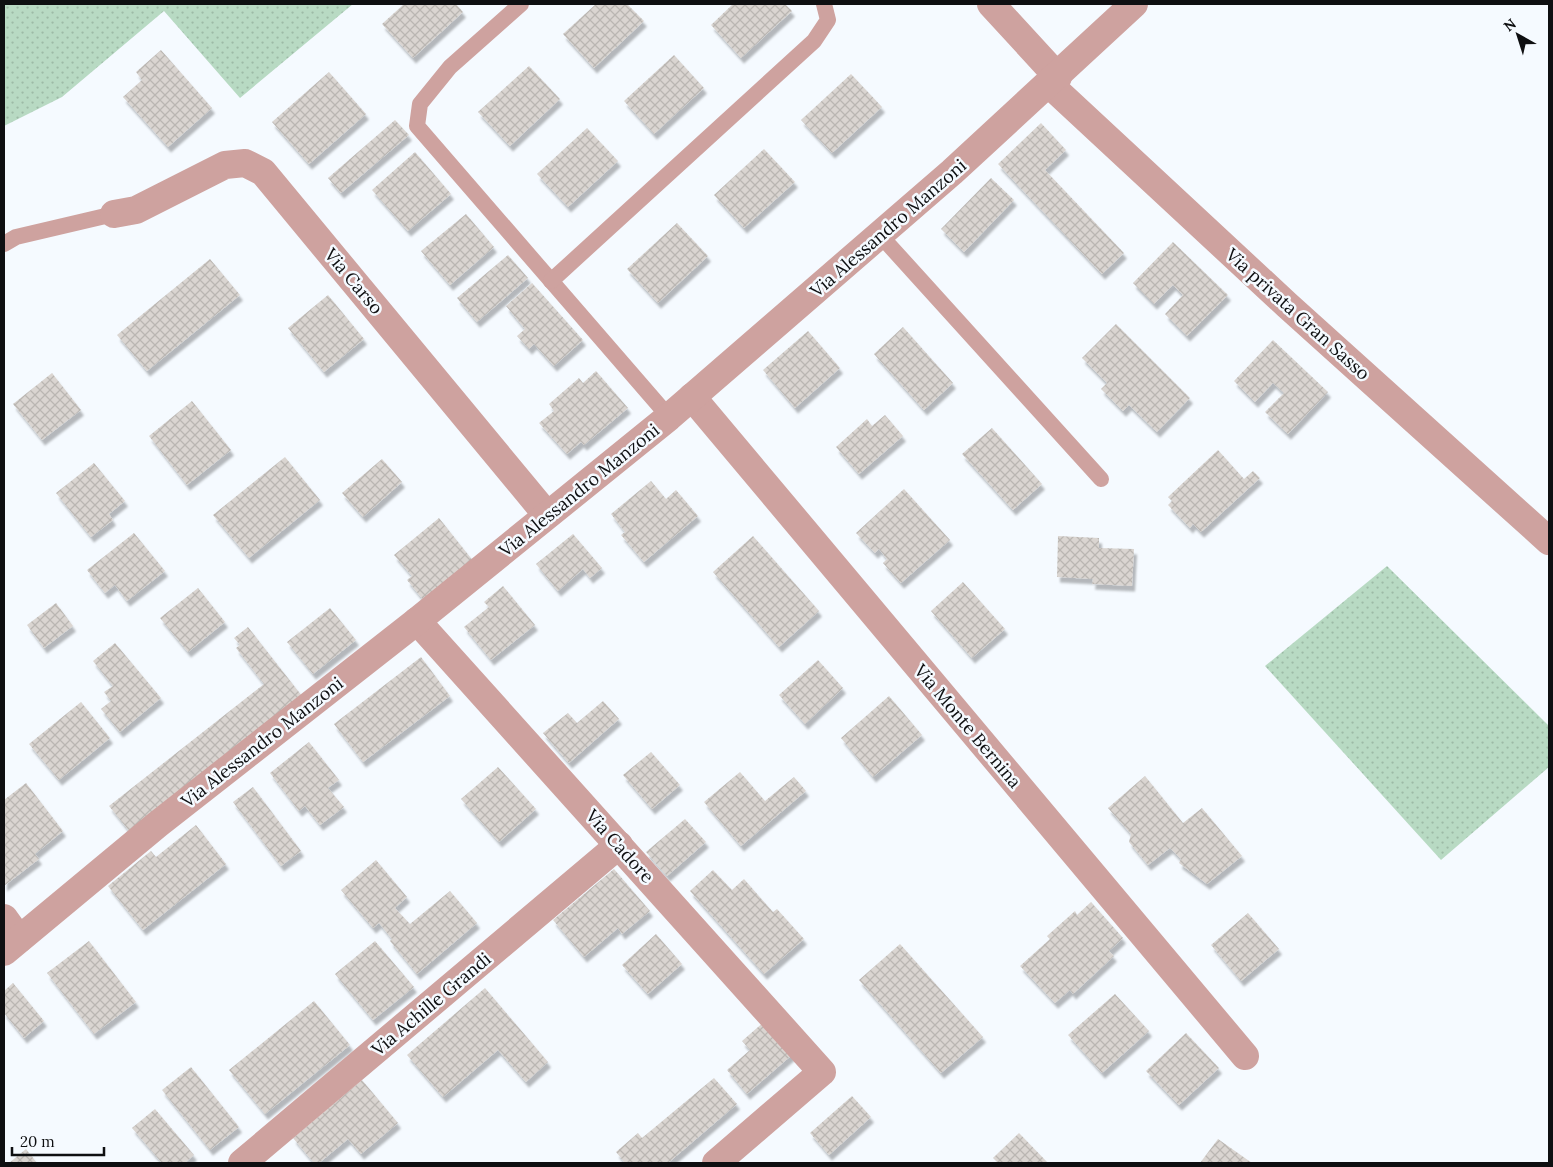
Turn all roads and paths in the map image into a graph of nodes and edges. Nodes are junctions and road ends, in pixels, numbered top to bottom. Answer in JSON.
{"nodes":[{"id":1,"x":521,"y":4,"type":"edge"},
{"id":2,"x":824,"y":4,"type":"edge"},
{"id":3,"x":991,"y":4,"type":"edge"},
{"id":4,"x":1134,"y":4,"type":"edge"},
{"id":5,"x":1054,"y":80,"type":"junction"},
{"id":6,"x":114,"y":214,"type":"joint"},
{"id":7,"x":880,"y":235,"type":"junction"},
{"id":8,"x":4,"y":244,"type":"edge"},
{"id":9,"x":551,"y":280,"type":"junction"},
{"id":10,"x":692,"y":397,"type":"junction"},
{"id":11,"x":669,"y":417,"type":"junction"},
{"id":12,"x":1102,"y":480,"type":"dead end"},
{"id":13,"x":547,"y":515,"type":"junction"},
{"id":14,"x":1549,"y":542,"type":"edge"},
{"id":15,"x":417,"y":621,"type":"junction"},
{"id":16,"x":619,"y":845,"type":"junction"},
{"id":17,"x":9,"y":936,"type":"edge"},
{"id":18,"x":1244,"y":1056,"type":"dead end"},
{"id":19,"x":242,"y":1163,"type":"edge"},
{"id":20,"x":716,"y":1163,"type":"edge"}],
"edges":[{"from":1,"to":9,"type":"lane"},
{"from":2,"to":9,"type":"lane"},
{"from":3,"to":5,"type":"street","name":"Via privata Gran Sasso"},
{"from":4,"to":5,"type":"street","name":"Via Alessandro Manzoni"},
{"from":5,"to":7,"type":"street","name":"Via Alessandro Manzoni"},
{"from":5,"to":14,"type":"street","name":"Via privata Gran Sasso"},
{"from":6,"to":8,"type":"lane"},
{"from":6,"to":13,"type":"street","name":"Via Carso"},
{"from":7,"to":10,"type":"street","name":"Via Alessandro Manzoni"},
{"from":7,"to":12,"type":"lane"},
{"from":9,"to":11,"type":"lane"},
{"from":10,"to":11,"type":"street","name":"Via Alessandro Manzoni"},
{"from":10,"to":18,"type":"street","name":"Via Monte Bernina"},
{"from":11,"to":13,"type":"street","name":"Via Alessandro Manzoni"},
{"from":13,"to":15,"type":"street","name":"Via Alessandro Manzoni"},
{"from":15,"to":16,"type":"street","name":"Via Cadore"},
{"from":15,"to":17,"type":"street","name":"Via Alessandro Manzoni"},
{"from":16,"to":19,"type":"street","name":"Via Achille Grandi"},
{"from":16,"to":20,"type":"street","name":"Via Cadore"}]}
